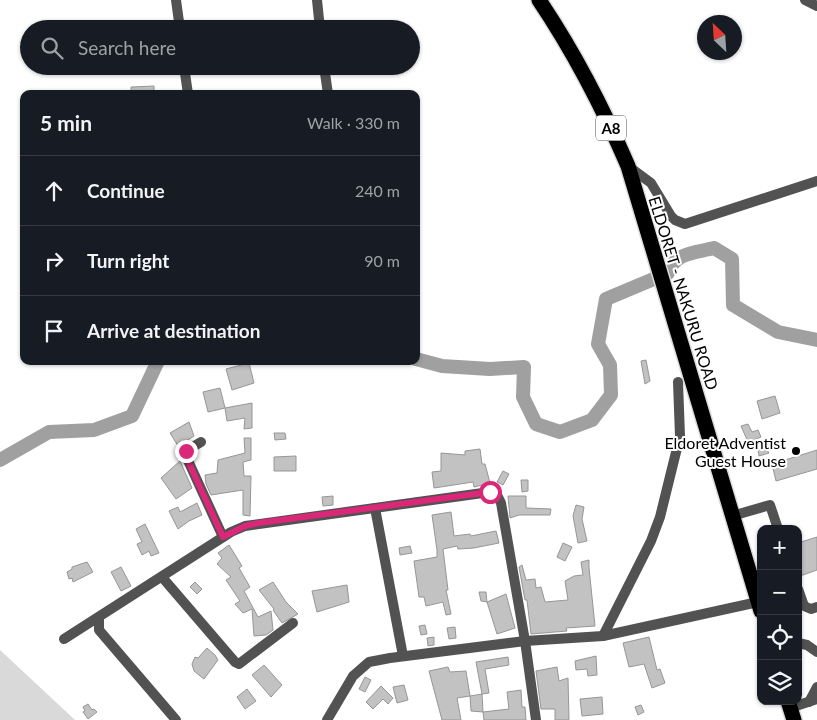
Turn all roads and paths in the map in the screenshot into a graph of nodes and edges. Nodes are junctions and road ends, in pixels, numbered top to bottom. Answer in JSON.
{"nodes":[{"id":1,"x":176,"y":0,"type":"edge"},
{"id":2,"x":317,"y":0,"type":"edge"},
{"id":3,"x":539,"y":0,"type":"edge"},
{"id":4,"x":179,"y":20,"type":"edge"},
{"id":5,"x":319,"y":20,"type":"edge"},
{"id":6,"x":185,"y":75,"type":"edge"},
{"id":7,"x":325,"y":75,"type":"edge"},
{"id":8,"x":187,"y":90,"type":"edge"},
{"id":9,"x":327,"y":90,"type":"edge"},
{"id":10,"x":628,"y":166,"type":"junction"},
{"id":11,"x":817,"y":181,"type":"edge"},
{"id":12,"x":678,"y":382,"type":"dead end"},
{"id":13,"x":201,"y":442,"type":"dead end"},
{"id":14,"x":375,"y":508,"type":"junction"},
{"id":15,"x":732,"y":516,"type":"junction"},
{"id":16,"x":777,"y":525,"type":"edge"},
{"id":17,"x":223,"y":537,"type":"junction"},
{"id":18,"x":162,"y":577,"type":"junction"},
{"id":19,"x":757,"y":600,"type":"edge"},
{"id":20,"x":802,"y":600,"type":"edge"},
{"id":21,"x":757,"y":607,"type":"edge"},
{"id":22,"x":817,"y":607,"type":"edge"},
{"id":23,"x":99,"y":618,"type":"junction"},
{"id":24,"x":293,"y":623,"type":"dead end"},
{"id":25,"x":603,"y":636,"type":"junction"},
{"id":26,"x":64,"y":640,"type":"dead end"},
{"id":27,"x":525,"y":641,"type":"junction"},
{"id":28,"x":802,"y":644,"type":"edge"},
{"id":29,"x":817,"y":652,"type":"edge"},
{"id":30,"x":403,"y":656,"type":"junction"},
{"id":31,"x":817,"y":686,"type":"edge"},
{"id":32,"x":813,"y":701,"type":"edge"},
{"id":33,"x":791,"y":710,"type":"edge"},
{"id":34,"x":176,"y":720,"type":"edge"},
{"id":35,"x":326,"y":720,"type":"edge"},
{"id":36,"x":536,"y":720,"type":"edge"}],
"edges":[{"from":1,"to":4,"type":"street"},
{"from":2,"to":5,"type":"street"},
{"from":3,"to":10,"type":"highway","name":"ELDORET - NAKURU ROAD","number":"A8"},
{"from":6,"to":8,"type":"street"},
{"from":7,"to":9,"type":"street"},
{"from":10,"to":11,"type":"street"},
{"from":10,"to":15,"type":"highway","name":"ELDORET - NAKURU ROAD","number":"A8"},
{"from":12,"to":25,"type":"street"},
{"from":13,"to":17,"type":"street"},
{"from":14,"to":17,"type":"street"},
{"from":14,"to":27,"type":"street"},
{"from":14,"to":30,"type":"street"},
{"from":15,"to":16,"type":"street"},
{"from":15,"to":19,"type":"highway","name":"ELDORET - NAKURU ROAD","number":"A8"},
{"from":17,"to":18,"type":"street"},
{"from":18,"to":23,"type":"street"},
{"from":18,"to":24,"type":"street"},
{"from":20,"to":22,"type":"street"},
{"from":21,"to":25,"type":"street"},
{"from":23,"to":26,"type":"street"},
{"from":23,"to":34,"type":"street"},
{"from":25,"to":27,"type":"street"},
{"from":27,"to":30,"type":"street"},
{"from":27,"to":36,"type":"street"},
{"from":28,"to":29,"type":"street"},
{"from":30,"to":35,"type":"street"},
{"from":31,"to":32,"type":"street"},
{"from":32,"to":33,"type":"street"}]}
